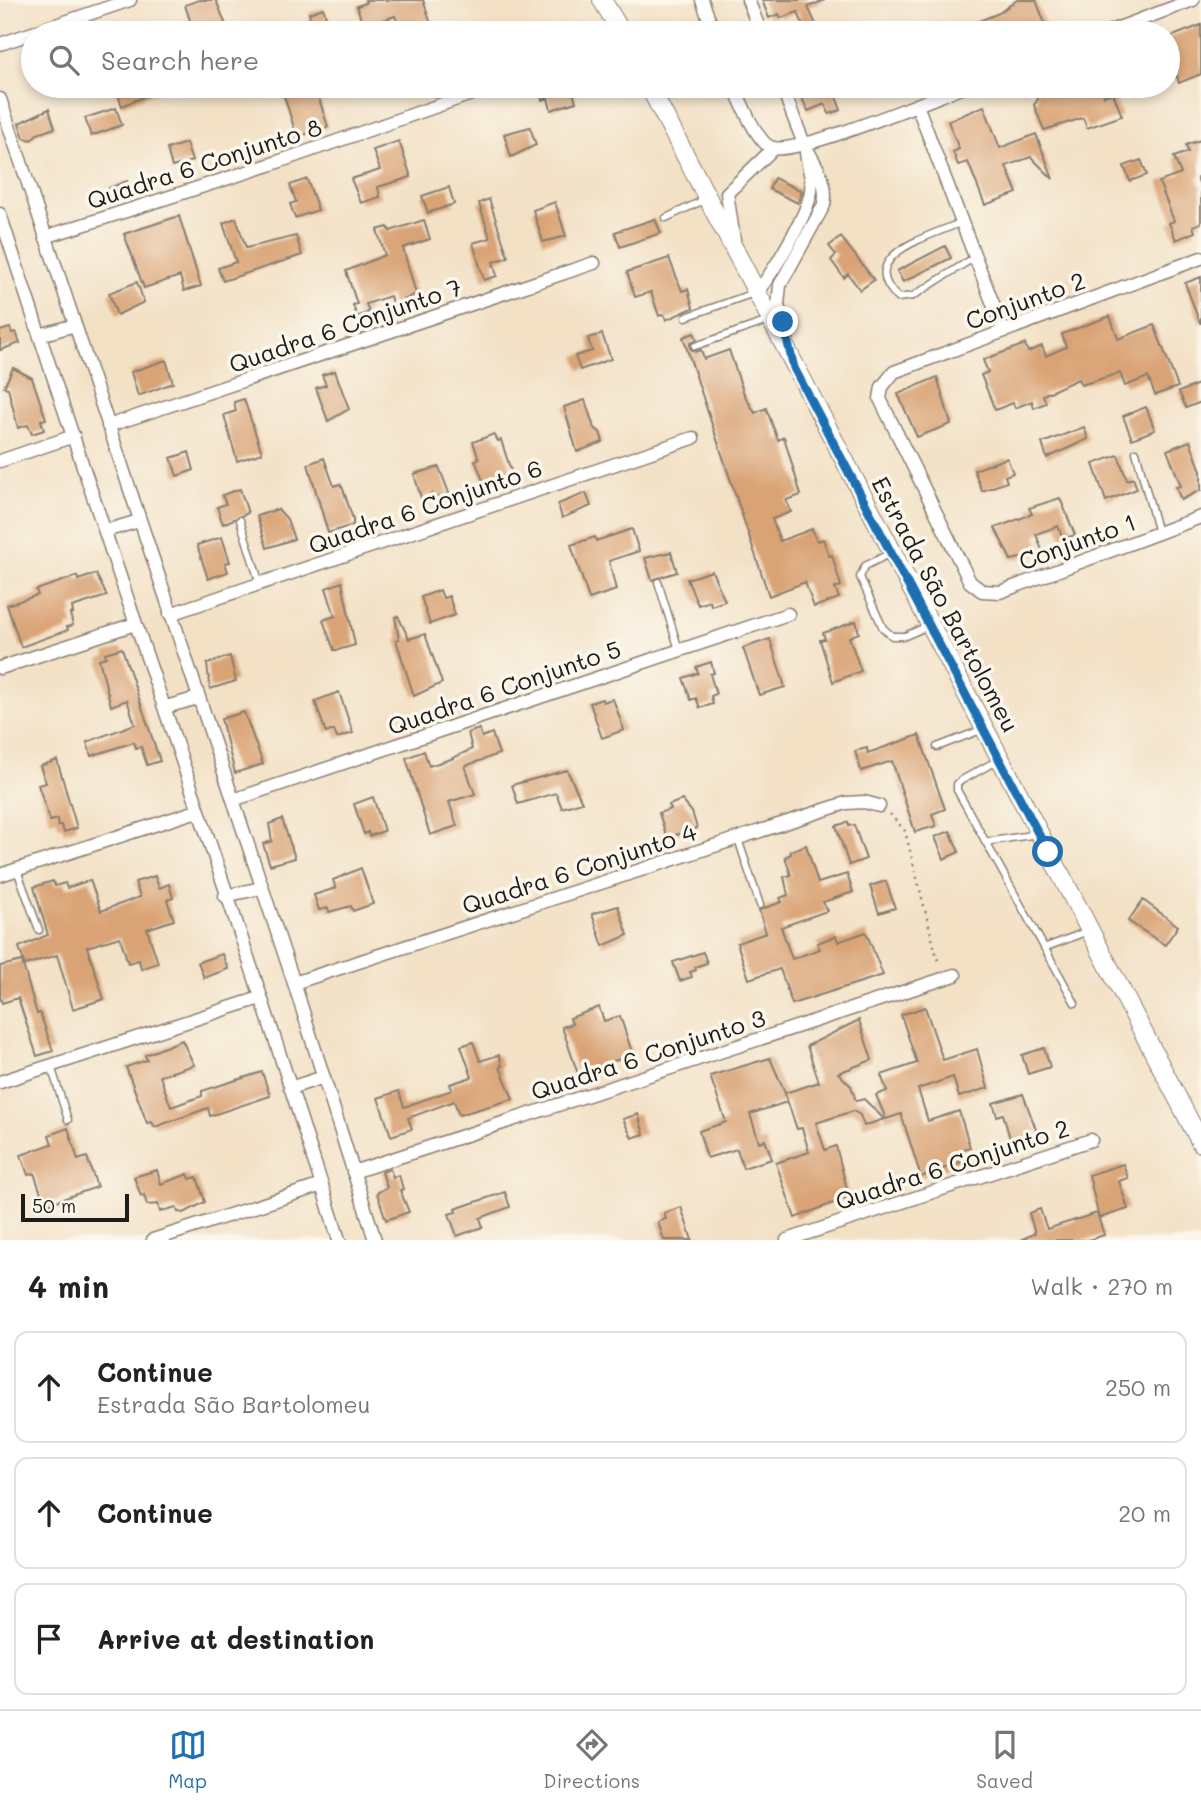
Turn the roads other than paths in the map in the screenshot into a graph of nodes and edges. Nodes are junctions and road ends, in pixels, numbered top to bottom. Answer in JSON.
{"nodes":[{"id":1,"x":130,"y":0,"type":"edge"},
{"id":2,"x":602,"y":0,"type":"edge"},
{"id":3,"x":702,"y":0,"type":"edge"},
{"id":4,"x":748,"y":0,"type":"edge"},
{"id":5,"x":1193,"y":0,"type":"edge"},
{"id":6,"x":68,"y":21,"type":"edge"},
{"id":7,"x":611,"y":21,"type":"edge"},
{"id":8,"x":710,"y":21,"type":"edge"},
{"id":9,"x":756,"y":21,"type":"edge"},
{"id":10,"x":1137,"y":21,"type":"edge"},
{"id":11,"x":21,"y":37,"type":"edge"},
{"id":12,"x":0,"y":44,"type":"edge"},
{"id":13,"x":460,"y":98,"type":"edge"},
{"id":14,"x":655,"y":98,"type":"edge"},
{"id":15,"x":739,"y":98,"type":"edge"},
{"id":16,"x":787,"y":98,"type":"edge"},
{"id":17,"x":935,"y":98,"type":"edge"},
{"id":18,"x":0,"y":99,"type":"edge"},
{"id":19,"x":917,"y":105,"type":"junction"},
{"id":20,"x":5,"y":139,"type":"edge"},
{"id":21,"x":805,"y":145,"type":"junction"},
{"id":22,"x":770,"y":146,"type":"junction"},
{"id":23,"x":707,"y":199,"type":"junction"},
{"id":24,"x":0,"y":214,"type":"edge"},
{"id":25,"x":666,"y":218,"type":"dead end"},
{"id":26,"x":962,"y":222,"type":"junction"},
{"id":27,"x":45,"y":237,"type":"junction"},
{"id":28,"x":5,"y":248,"type":"edge"},
{"id":29,"x":737,"y":257,"type":"junction"},
{"id":30,"x":975,"y":257,"type":"junction"},
{"id":31,"x":1201,"y":258,"type":"edge"},
{"id":32,"x":594,"y":263,"type":"dead end"},
{"id":33,"x":756,"y":293,"type":"junction"},
{"id":34,"x":686,"y":317,"type":"dead end"},
{"id":35,"x":770,"y":321,"type":"junction"},
{"id":36,"x":75,"y":325,"type":"junction"},
{"id":37,"x":1003,"y":330,"type":"junction"},
{"id":38,"x":40,"y":335,"type":"junction"},
{"id":39,"x":695,"y":346,"type":"dead end"},
{"id":40,"x":794,"y":368,"type":"junction"},
{"id":41,"x":108,"y":426,"type":"junction"},
{"id":42,"x":74,"y":436,"type":"junction"},
{"id":43,"x":693,"y":438,"type":"dead end"},
{"id":44,"x":1136,"y":452,"type":"dead end"},
{"id":45,"x":0,"y":461,"type":"edge"},
{"id":46,"x":1201,"y":517,"type":"edge"},
{"id":47,"x":240,"y":520,"type":"dead end"},
{"id":48,"x":139,"y":521,"type":"junction"},
{"id":49,"x":105,"y":531,"type":"junction"},
{"id":50,"x":1158,"y":533,"type":"junction"},
{"id":51,"x":891,"y":552,"type":"junction"},
{"id":52,"x":657,"y":582,"type":"dead end"},
{"id":53,"x":970,"y":582,"type":"joint"},
{"id":54,"x":260,"y":584,"type":"junction"},
{"id":55,"x":170,"y":614,"type":"junction"},
{"id":56,"x":788,"y":614,"type":"dead end"},
{"id":57,"x":135,"y":624,"type":"junction"},
{"id":58,"x":929,"y":625,"type":"junction"},
{"id":59,"x":679,"y":651,"type":"junction"},
{"id":60,"x":0,"y":668,"type":"edge"},
{"id":61,"x":198,"y":698,"type":"junction"},
{"id":62,"x":166,"y":707,"type":"junction"},
{"id":63,"x":984,"y":729,"type":"junction"},
{"id":64,"x":937,"y":747,"type":"dead end"},
{"id":65,"x":1000,"y":759,"type":"junction"},
{"id":66,"x":233,"y":800,"type":"junction"},
{"id":67,"x":879,"y":806,"type":"road end"},
{"id":68,"x":197,"y":811,"type":"junction"},
{"id":69,"x":1039,"y":834,"type":"junction"},
{"id":70,"x":738,"y":839,"type":"junction"},
{"id":71,"x":985,"y":842,"type":"junction"},
{"id":72,"x":17,"y":869,"type":"junction"},
{"id":73,"x":0,"y":875,"type":"edge"},
{"id":74,"x":261,"y":888,"type":"junction"},
{"id":75,"x":225,"y":896,"type":"junction"},
{"id":76,"x":760,"y":905,"type":"dead end"},
{"id":77,"x":39,"y":930,"type":"dead end"},
{"id":78,"x":1089,"y":930,"type":"junction"},
{"id":79,"x":1044,"y":948,"type":"junction"},
{"id":80,"x":948,"y":977,"type":"road end"},
{"id":81,"x":294,"y":984,"type":"junction"},
{"id":82,"x":260,"y":998,"type":"junction"},
{"id":83,"x":1075,"y":1003,"type":"dead end"},
{"id":84,"x":51,"y":1066,"type":"junction"},
{"id":85,"x":324,"y":1077,"type":"junction"},
{"id":86,"x":0,"y":1082,"type":"edge"},
{"id":87,"x":290,"y":1088,"type":"junction"},
{"id":88,"x":68,"y":1119,"type":"dead end"},
{"id":89,"x":1091,"y":1140,"type":"dead end"},
{"id":90,"x":1201,"y":1143,"type":"edge"},
{"id":91,"x":353,"y":1172,"type":"junction"},
{"id":92,"x":322,"y":1185,"type":"junction"},
{"id":93,"x":153,"y":1240,"type":"edge"},
{"id":94,"x":339,"y":1240,"type":"edge"},
{"id":95,"x":375,"y":1240,"type":"edge"},
{"id":96,"x":786,"y":1240,"type":"edge"}],
"edges":[{"from":1,"to":6,"type":"street"},
{"from":2,"to":7,"type":"street"},
{"from":3,"to":8,"type":"street"},
{"from":4,"to":9,"type":"street"},
{"from":5,"to":10,"type":"street"},
{"from":11,"to":12,"type":"street"},
{"from":13,"to":27,"type":"street","name":"Quadra 6 Conjunto 8"},
{"from":14,"to":23,"type":"street","name":"Estrada São Bartolomeu"},
{"from":15,"to":22,"type":"street"},
{"from":16,"to":21,"type":"street"},
{"from":17,"to":19,"type":"street"},
{"from":18,"to":20,"type":"street"},
{"from":19,"to":21,"type":"street"},
{"from":19,"to":26,"type":"street"},
{"from":20,"to":27,"type":"street"},
{"from":21,"to":22,"type":"street"},
{"from":21,"to":33,"type":"street"},
{"from":21,"to":40,"type":"street"},
{"from":22,"to":23,"type":"street"},
{"from":22,"to":29,"type":"street"},
{"from":23,"to":25,"type":"lane"},
{"from":23,"to":29,"type":"street","name":"Estrada São Bartolomeu"},
{"from":24,"to":28,"type":"street"},
{"from":26,"to":30,"type":"street"},
{"from":26,"to":30,"type":"lane"},
{"from":27,"to":36,"type":"street"},
{"from":28,"to":38,"type":"street"},
{"from":29,"to":33,"type":"street","name":"Estrada São Bartolomeu"},
{"from":30,"to":37,"type":"street"},
{"from":31,"to":37,"type":"street","name":"Conjunto 2"},
{"from":32,"to":41,"type":"street","name":"Quadra 6 Conjunto 7"},
{"from":33,"to":34,"type":"lane"},
{"from":33,"to":35,"type":"street","name":"Estrada São Bartolomeu"},
{"from":35,"to":39,"type":"lane"},
{"from":35,"to":40,"type":"street","name":"Estrada São Bartolomeu"},
{"from":36,"to":38,"type":"street"},
{"from":36,"to":41,"type":"street"},
{"from":37,"to":53,"type":"street","name":"Conjunto 2"},
{"from":38,"to":42,"type":"street"},
{"from":40,"to":51,"type":"street","name":"Estrada São Bartolomeu"},
{"from":41,"to":48,"type":"street"},
{"from":42,"to":45,"type":"street"},
{"from":42,"to":49,"type":"street"},
{"from":43,"to":54,"type":"street","name":"Quadra 6 Conjunto 6"},
{"from":44,"to":50,"type":"lane"},
{"from":46,"to":50,"type":"street","name":"Conjunto 1"},
{"from":47,"to":54,"type":"lane"},
{"from":48,"to":49,"type":"street"},
{"from":48,"to":55,"type":"street"},
{"from":49,"to":57,"type":"street"},
{"from":50,"to":53,"type":"street","name":"Conjunto 1"},
{"from":51,"to":58,"type":"street","name":"Estrada São Bartolomeu"},
{"from":51,"to":58,"type":"lane"},
{"from":52,"to":59,"type":"lane"},
{"from":54,"to":55,"type":"street","name":"Quadra 6 Conjunto 6"},
{"from":55,"to":61,"type":"street"},
{"from":56,"to":59,"type":"street","name":"Quadra 6 Conjunto 5"},
{"from":57,"to":60,"type":"street"},
{"from":57,"to":62,"type":"street"},
{"from":58,"to":63,"type":"street","name":"Estrada São Bartolomeu"},
{"from":59,"to":66,"type":"street","name":"Quadra 6 Conjunto 5"},
{"from":61,"to":62,"type":"street"},
{"from":61,"to":66,"type":"street"},
{"from":62,"to":68,"type":"street"},
{"from":63,"to":64,"type":"lane"},
{"from":63,"to":65,"type":"street","name":"Estrada São Bartolomeu"},
{"from":65,"to":69,"type":"street","name":"Estrada São Bartolomeu"},
{"from":65,"to":71,"type":"lane"},
{"from":66,"to":74,"type":"street"},
{"from":67,"to":70,"type":"street","name":"Quadra 6 Conjunto 4"},
{"from":68,"to":72,"type":"street"},
{"from":68,"to":75,"type":"street"},
{"from":69,"to":71,"type":"lane"},
{"from":69,"to":78,"type":"street","name":"Estrada São Bartolomeu"},
{"from":70,"to":76,"type":"lane"},
{"from":70,"to":81,"type":"street","name":"Quadra 6 Conjunto 4"},
{"from":71,"to":79,"type":"lane"},
{"from":72,"to":73,"type":"street"},
{"from":72,"to":77,"type":"lane"},
{"from":74,"to":75,"type":"street"},
{"from":74,"to":81,"type":"street"},
{"from":75,"to":82,"type":"street"},
{"from":78,"to":79,"type":"lane"},
{"from":78,"to":90,"type":"street","name":"Estrada São Bartolomeu"},
{"from":79,"to":83,"type":"lane"},
{"from":80,"to":91,"type":"street","name":"Quadra 6 Conjunto 3"},
{"from":81,"to":85,"type":"street"},
{"from":82,"to":84,"type":"street"},
{"from":82,"to":87,"type":"street"},
{"from":84,"to":86,"type":"street"},
{"from":84,"to":88,"type":"lane"},
{"from":85,"to":87,"type":"street"},
{"from":85,"to":91,"type":"street"},
{"from":87,"to":92,"type":"street"},
{"from":89,"to":96,"type":"street","name":"Quadra 6 Conjunto 2"},
{"from":91,"to":95,"type":"street"},
{"from":92,"to":93,"type":"street"},
{"from":92,"to":94,"type":"street"}]}
